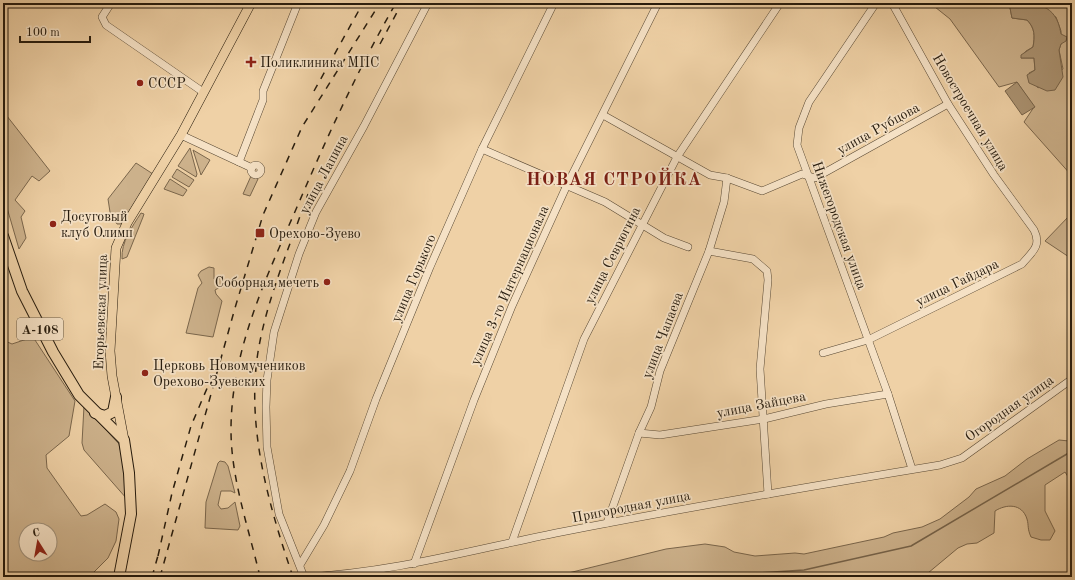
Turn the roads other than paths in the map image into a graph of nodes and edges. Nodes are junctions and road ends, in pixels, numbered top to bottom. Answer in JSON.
{"nodes":[{"id":1,"x":111,"y":3,"type":"edge"},
{"id":2,"x":251,"y":3,"type":"edge"},
{"id":3,"x":298,"y":3,"type":"edge"},
{"id":4,"x":428,"y":3,"type":"edge"},
{"id":5,"x":554,"y":3,"type":"edge"},
{"id":6,"x":658,"y":3,"type":"edge"},
{"id":7,"x":780,"y":3,"type":"edge"},
{"id":8,"x":876,"y":3,"type":"edge"},
{"id":9,"x":892,"y":3,"type":"edge"},
{"id":10,"x":203,"y":92,"type":"junction"},
{"id":11,"x":948,"y":104,"type":"junction"},
{"id":12,"x":603,"y":115,"type":"junction"},
{"id":13,"x":181,"y":135,"type":"junction"},
{"id":14,"x":482,"y":149,"type":"junction"},
{"id":15,"x":677,"y":157,"type":"junction"},
{"id":16,"x":239,"y":162,"type":"junction"},
{"id":17,"x":252,"y":168,"type":"dead end"},
{"id":18,"x":808,"y":176,"type":"junction"},
{"id":19,"x":727,"y":178,"type":"junction"},
{"id":20,"x":567,"y":185,"type":"junction"},
{"id":21,"x":642,"y":226,"type":"junction"},
{"id":22,"x":1034,"y":230,"type":"joint"},
{"id":23,"x":3,"y":236,"type":"edge"},
{"id":24,"x":688,"y":247,"type":"dead end"},
{"id":25,"x":709,"y":251,"type":"junction"},
{"id":26,"x":868,"y":340,"type":"junction"},
{"id":27,"x":823,"y":353,"type":"dead end"},
{"id":28,"x":1072,"y":380,"type":"edge"},
{"id":29,"x":888,"y":394,"type":"junction"},
{"id":30,"x":116,"y":398,"type":"junction"},
{"id":31,"x":95,"y":412,"type":"junction"},
{"id":32,"x":764,"y":419,"type":"junction"},
{"id":33,"x":639,"y":433,"type":"junction"},
{"id":34,"x":124,"y":440,"type":"junction"},
{"id":35,"x":962,"y":458,"type":"joint"},
{"id":36,"x":912,"y":469,"type":"junction"},
{"id":37,"x":768,"y":494,"type":"junction"},
{"id":38,"x":607,"y":524,"type":"junction"},
{"id":39,"x":512,"y":542,"type":"junction"},
{"id":40,"x":414,"y":564,"type":"junction"},
{"id":41,"x":300,"y":565,"type":"junction"},
{"id":42,"x":119,"y":577,"type":"edge"},
{"id":43,"x":304,"y":577,"type":"edge"}],
"edges":[{"from":1,"to":10,"type":"street"},
{"from":2,"to":10,"type":"main road","name":"Егорьевская улица"},
{"from":3,"to":16,"type":"street"},
{"from":4,"to":41,"type":"street","name":"улица Лапина"},
{"from":5,"to":14,"type":"street","name":"улица Горького"},
{"from":6,"to":12,"type":"street","name":"улица 3-го Интернационала"},
{"from":7,"to":15,"type":"street","name":"улица Севрюгина"},
{"from":8,"to":18,"type":"street","name":"Нижегородская улица"},
{"from":9,"to":11,"type":"street","name":"Новостроечная улица"},
{"from":10,"to":13,"type":"main road","name":"Егорьевская улица"},
{"from":11,"to":18,"type":"street","name":"улица Рубцова"},
{"from":11,"to":22,"type":"street","name":"Новостроечная улица"},
{"from":12,"to":15,"type":"street","name":"улица Рубцова"},
{"from":12,"to":20,"type":"street","name":"улица 3-го Интернационала"},
{"from":13,"to":16,"type":"street"},
{"from":13,"to":30,"type":"main road","name":"Егорьевская улица"},
{"from":14,"to":20,"type":"street"},
{"from":14,"to":41,"type":"street","name":"улица Горького"},
{"from":15,"to":19,"type":"street","name":"улица Рубцова"},
{"from":15,"to":21,"type":"street","name":"улица Севрюгина"},
{"from":16,"to":17,"type":"street"},
{"from":18,"to":19,"type":"street","name":"улица Рубцова"},
{"from":18,"to":26,"type":"street","name":"Нижегородская улица"},
{"from":19,"to":25,"type":"street","name":"улица Чапаева"},
{"from":20,"to":21,"type":"street"},
{"from":20,"to":40,"type":"street","name":"улица 3-го Интернационала"},
{"from":21,"to":24,"type":"street"},
{"from":21,"to":39,"type":"street","name":"улица Севрюгина"},
{"from":22,"to":26,"type":"street","name":"улица Гайдара"},
{"from":23,"to":31,"type":"highway","number":"А-108"},
{"from":25,"to":32,"type":"street"},
{"from":25,"to":33,"type":"street","name":"улица Чапаева"},
{"from":26,"to":27,"type":"street"},
{"from":26,"to":29,"type":"street","name":"Нижегородская улица"},
{"from":28,"to":35,"type":"street","name":"Огородная улица"},
{"from":29,"to":32,"type":"street","name":"улица Зайцева"},
{"from":29,"to":36,"type":"street","name":"Нижегородская улица"},
{"from":30,"to":31,"type":"highway"},
{"from":30,"to":34,"type":"main road","name":"Егорьевская улица"},
{"from":31,"to":34,"type":"highway","number":"А-108"},
{"from":32,"to":33,"type":"street","name":"улица Зайцева"},
{"from":32,"to":37,"type":"street"},
{"from":33,"to":38,"type":"street","name":"улица Чапаева"},
{"from":34,"to":42,"type":"highway","name":"Егорьевская улица"},
{"from":35,"to":36,"type":"street","name":"Пригородная улица"},
{"from":36,"to":37,"type":"street","name":"Пригородная улица"},
{"from":37,"to":38,"type":"street","name":"Пригородная улица"},
{"from":38,"to":39,"type":"street","name":"Пригородная улица"},
{"from":39,"to":40,"type":"street","name":"Пригородная улица"},
{"from":40,"to":43,"type":"street","name":"Пригородная улица"},
{"from":41,"to":43,"type":"street","name":"улица Лапина"}]}
